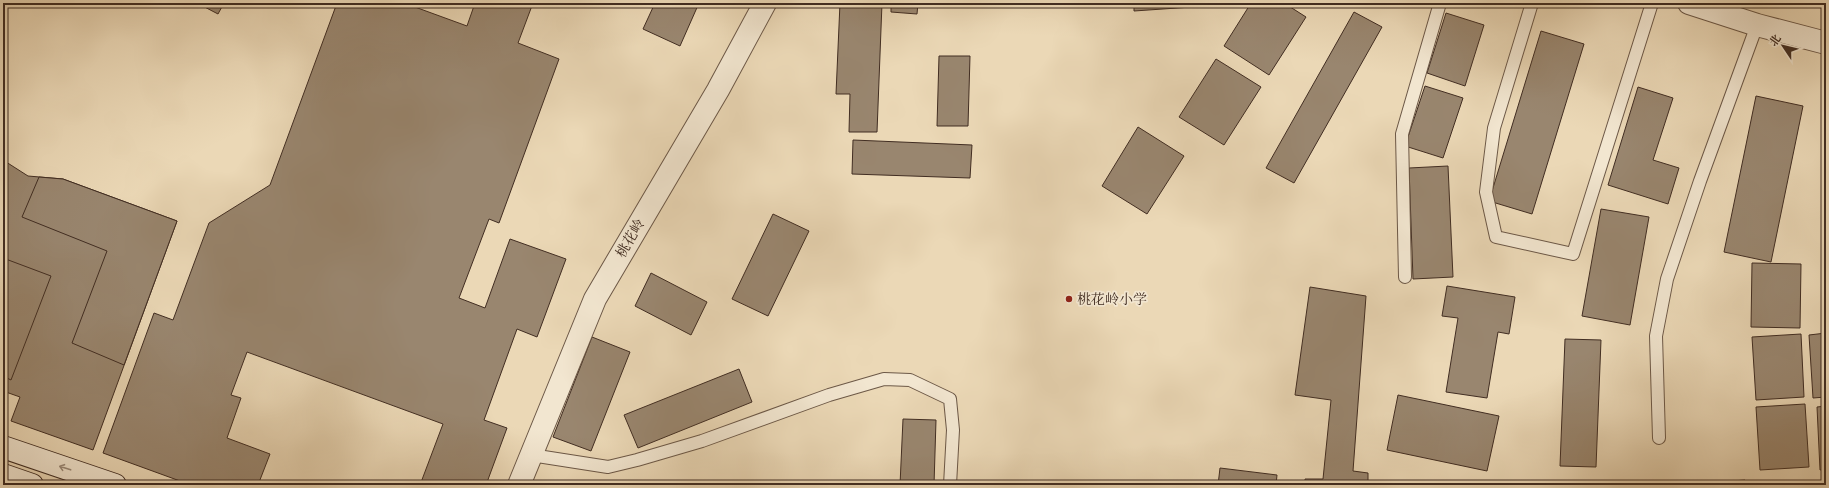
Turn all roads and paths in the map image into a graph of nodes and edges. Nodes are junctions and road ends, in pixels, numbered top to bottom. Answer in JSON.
{"nodes":[{"id":1,"x":765,"y":3,"type":"edge"},
{"id":2,"x":1440,"y":3,"type":"edge"},
{"id":3,"x":1532,"y":3,"type":"edge"},
{"id":4,"x":1652,"y":3,"type":"edge"},
{"id":5,"x":1689,"y":3,"type":"edge"},
{"id":6,"x":1758,"y":25,"type":"junction"},
{"id":7,"x":1826,"y":43,"type":"edge"},
{"id":8,"x":1404,"y":277,"type":"dead end"},
{"id":9,"x":1659,"y":438,"type":"dead end"},
{"id":10,"x":3,"y":448,"type":"edge"},
{"id":11,"x":531,"y":455,"type":"junction"},
{"id":12,"x":3,"y":475,"type":"edge"},
{"id":13,"x":32,"y":485,"type":"edge"},
{"id":14,"x":116,"y":485,"type":"edge"},
{"id":15,"x":519,"y":485,"type":"edge"},
{"id":16,"x":950,"y":485,"type":"edge"}],
"edges":[{"from":1,"to":11,"type":"street","name":"桃花岭"},
{"from":2,"to":8,"type":"lane"},
{"from":3,"to":4,"type":"lane"},
{"from":5,"to":6,"type":"street"},
{"from":6,"to":7,"type":"street"},
{"from":6,"to":9,"type":"lane"},
{"from":14,"to":10,"type":"street","one_way":true},
{"from":11,"to":15,"type":"street","name":"桃花岭"},
{"from":11,"to":16,"type":"lane"},
{"from":12,"to":13,"type":"street"}]}
